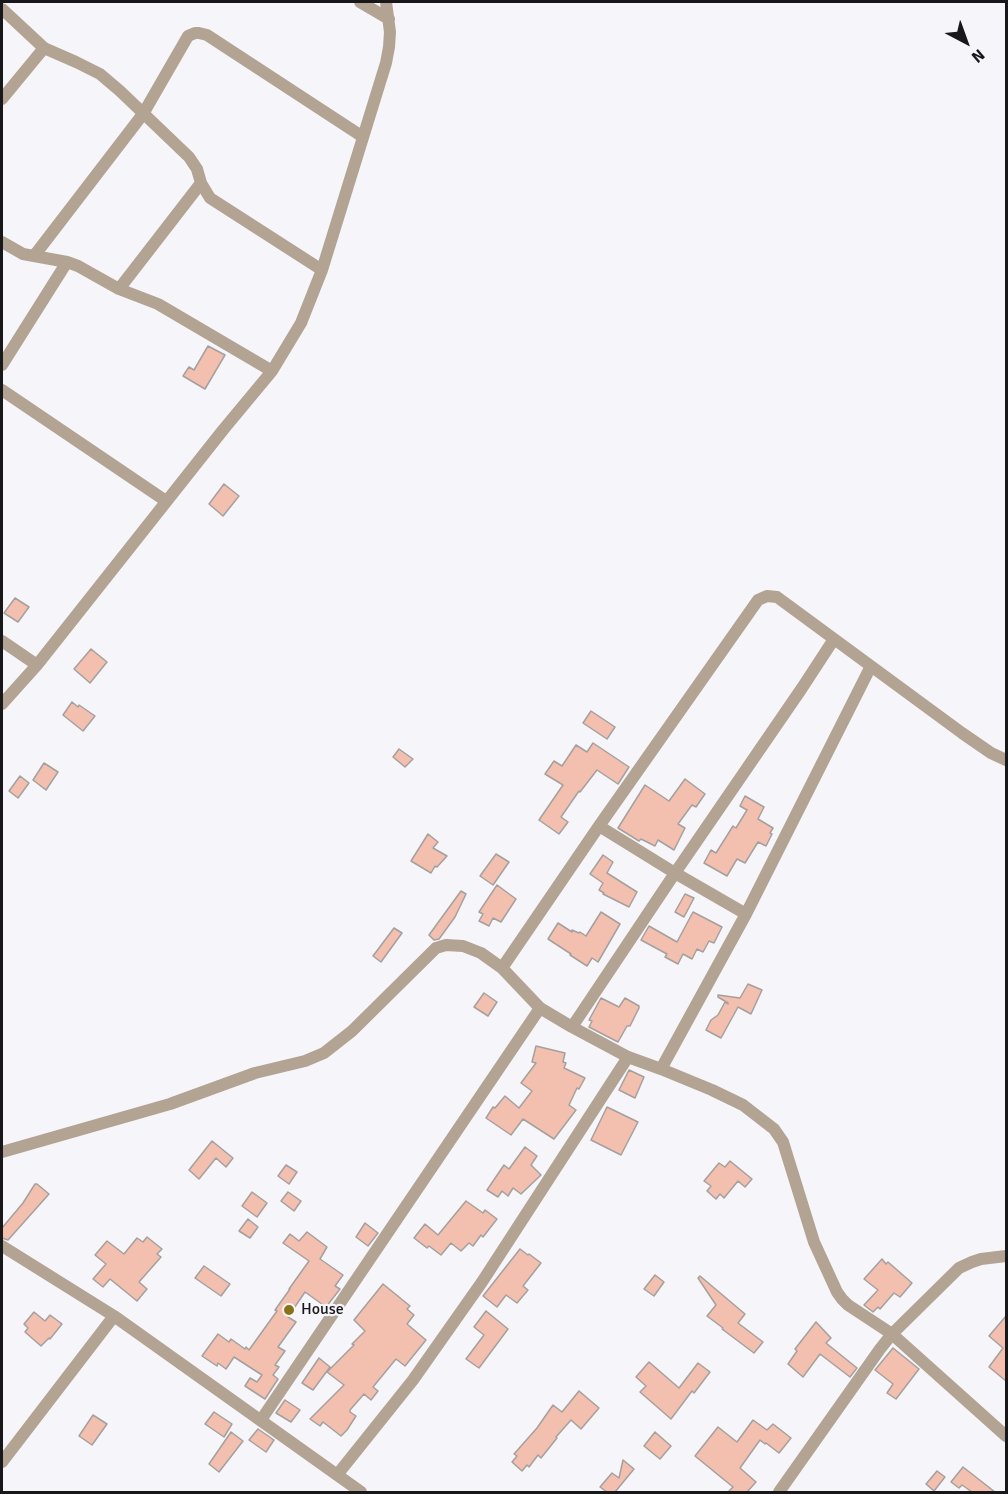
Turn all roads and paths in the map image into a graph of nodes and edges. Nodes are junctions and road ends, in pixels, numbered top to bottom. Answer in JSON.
{"nodes":[{"id":1,"x":360,"y":2,"type":"edge"},
{"id":2,"x":386,"y":2,"type":"edge"},
{"id":3,"x":2,"y":9,"type":"edge"},
{"id":4,"x":389,"y":19,"type":"junction"},
{"id":5,"x":44,"y":48,"type":"junction"},
{"id":6,"x":2,"y":99,"type":"edge"},
{"id":7,"x":143,"y":114,"type":"junction"},
{"id":8,"x":363,"y":137,"type":"junction"},
{"id":9,"x":201,"y":183,"type":"junction"},
{"id":10,"x":2,"y":242,"type":"edge"},
{"id":11,"x":34,"y":256,"type":"junction"},
{"id":12,"x":67,"y":262,"type":"junction"},
{"id":13,"x":322,"y":270,"type":"junction"},
{"id":14,"x":119,"y":289,"type":"junction"},
{"id":15,"x":2,"y":365,"type":"edge"},
{"id":16,"x":272,"y":371,"type":"junction"},
{"id":17,"x":2,"y":390,"type":"edge"},
{"id":18,"x":166,"y":501,"type":"junction"},
{"id":19,"x":834,"y":639,"type":"junction"},
{"id":20,"x":2,"y":641,"type":"edge"},
{"id":21,"x":37,"y":665,"type":"junction"},
{"id":22,"x":871,"y":666,"type":"junction"},
{"id":23,"x":2,"y":704,"type":"edge"},
{"id":24,"x":1006,"y":760,"type":"edge"},
{"id":25,"x":599,"y":826,"type":"junction"},
{"id":26,"x":675,"y":873,"type":"junction"},
{"id":27,"x":746,"y":914,"type":"junction"},
{"id":28,"x":502,"y":968,"type":"junction"},
{"id":29,"x":540,"y":1008,"type":"junction"},
{"id":30,"x":572,"y":1027,"type":"junction"},
{"id":31,"x":628,"y":1057,"type":"junction"},
{"id":32,"x":661,"y":1069,"type":"junction"},
{"id":33,"x":2,"y":1152,"type":"edge"},
{"id":34,"x":2,"y":1246,"type":"edge"},
{"id":35,"x":1006,"y":1256,"type":"edge"},
{"id":36,"x":114,"y":1316,"type":"junction"},
{"id":37,"x":892,"y":1334,"type":"junction"},
{"id":38,"x":261,"y":1420,"type":"junction"},
{"id":39,"x":1006,"y":1436,"type":"edge"},
{"id":40,"x":3,"y":1457,"type":"edge"},
{"id":41,"x":337,"y":1475,"type":"junction"},
{"id":42,"x":361,"y":1492,"type":"edge"},
{"id":43,"x":779,"y":1492,"type":"edge"}],
"edges":[{"from":1,"to":4,"type":"street"},
{"from":2,"to":4,"type":"street"},
{"from":3,"to":5,"type":"street"},
{"from":4,"to":8,"type":"street"},
{"from":5,"to":6,"type":"street"},
{"from":5,"to":7,"type":"street"},
{"from":7,"to":8,"type":"street"},
{"from":7,"to":9,"type":"street"},
{"from":7,"to":11,"type":"street"},
{"from":8,"to":13,"type":"street"},
{"from":9,"to":13,"type":"street"},
{"from":9,"to":14,"type":"street"},
{"from":10,"to":11,"type":"street"},
{"from":11,"to":12,"type":"street"},
{"from":12,"to":14,"type":"street"},
{"from":12,"to":15,"type":"street"},
{"from":13,"to":16,"type":"street"},
{"from":14,"to":16,"type":"street"},
{"from":16,"to":18,"type":"street"},
{"from":17,"to":18,"type":"street"},
{"from":18,"to":21,"type":"street"},
{"from":19,"to":22,"type":"street"},
{"from":19,"to":25,"type":"street"},
{"from":19,"to":26,"type":"street"},
{"from":20,"to":21,"type":"street"},
{"from":21,"to":23,"type":"street"},
{"from":22,"to":24,"type":"street"},
{"from":22,"to":27,"type":"street"},
{"from":25,"to":26,"type":"street"},
{"from":25,"to":28,"type":"street"},
{"from":26,"to":27,"type":"street"},
{"from":26,"to":30,"type":"street"},
{"from":27,"to":32,"type":"street"},
{"from":28,"to":29,"type":"street"},
{"from":28,"to":33,"type":"street"},
{"from":29,"to":30,"type":"street"},
{"from":29,"to":38,"type":"street"},
{"from":30,"to":31,"type":"street"},
{"from":31,"to":32,"type":"street"},
{"from":31,"to":41,"type":"street"},
{"from":32,"to":37,"type":"street"},
{"from":34,"to":36,"type":"street"},
{"from":35,"to":37,"type":"street"},
{"from":36,"to":38,"type":"street"},
{"from":36,"to":40,"type":"street"},
{"from":37,"to":39,"type":"street"},
{"from":37,"to":43,"type":"street"},
{"from":38,"to":41,"type":"street"},
{"from":41,"to":42,"type":"street"}]}
